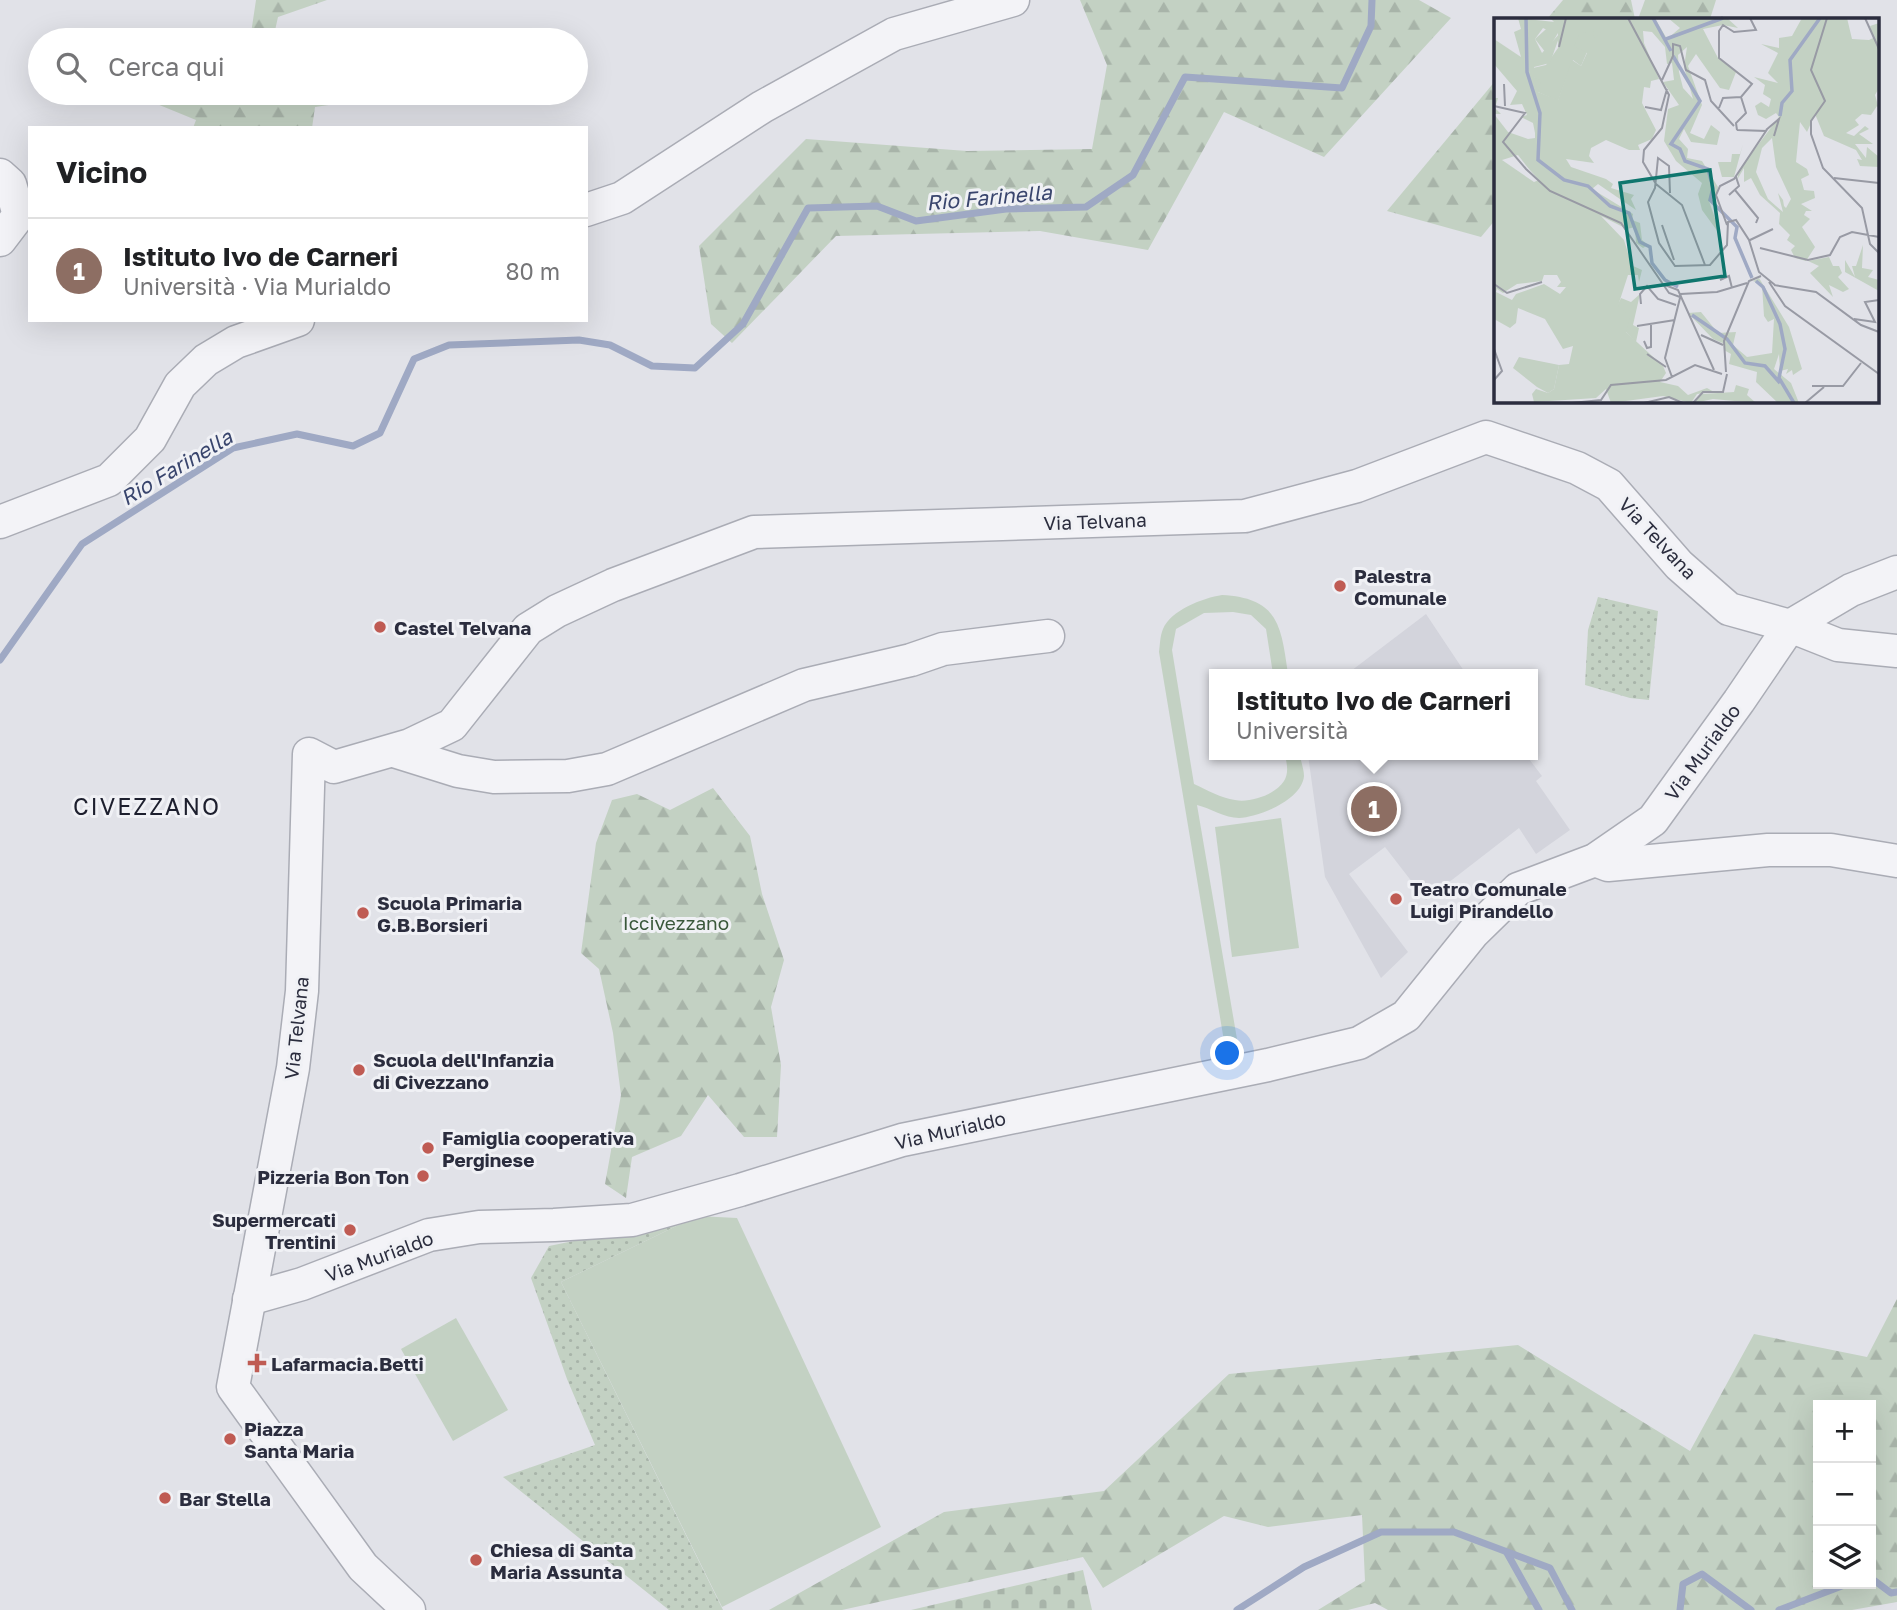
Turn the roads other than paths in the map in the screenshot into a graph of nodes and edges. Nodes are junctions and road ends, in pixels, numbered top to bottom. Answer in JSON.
{"nodes":[{"id":1,"x":1013,"y":0,"type":"edge"},
{"id":2,"x":0,"y":175,"type":"edge"},
{"id":3,"x":588,"y":209,"type":"edge"},
{"id":4,"x":0,"y":240,"type":"edge"},
{"id":5,"x":292,"y":322,"type":"edge"},
{"id":6,"x":0,"y":522,"type":"edge"},
{"id":7,"x":1897,"y":572,"type":"edge"},
{"id":8,"x":1790,"y":626,"type":"junction"},
{"id":9,"x":1048,"y":636,"type":"dead end"},
{"id":10,"x":1897,"y":650,"type":"edge"},
{"id":11,"x":394,"y":751,"type":"junction"},
{"id":12,"x":1595,"y":860,"type":"junction"},
{"id":13,"x":1897,"y":861,"type":"edge"},
{"id":14,"x":249,"y":1299,"type":"junction"},
{"id":15,"x":409,"y":1610,"type":"edge"}],
"edges":[{"from":1,"to":3,"type":"street"},
{"from":2,"to":4,"type":"street"},
{"from":5,"to":6,"type":"street"},
{"from":7,"to":8,"type":"street"},
{"from":8,"to":10,"type":"street","name":"Via Telvana"},
{"from":8,"to":11,"type":"street","name":"Via Telvana"},
{"from":8,"to":12,"type":"street","name":"Via Murialdo"},
{"from":9,"to":11,"type":"street"},
{"from":11,"to":14,"type":"street","name":"Via Telvana"},
{"from":12,"to":13,"type":"street","name":"Via Murialdo"},
{"from":12,"to":14,"type":"street","name":"Via Murialdo"},
{"from":14,"to":15,"type":"street","name":"Via Telvana"}]}
